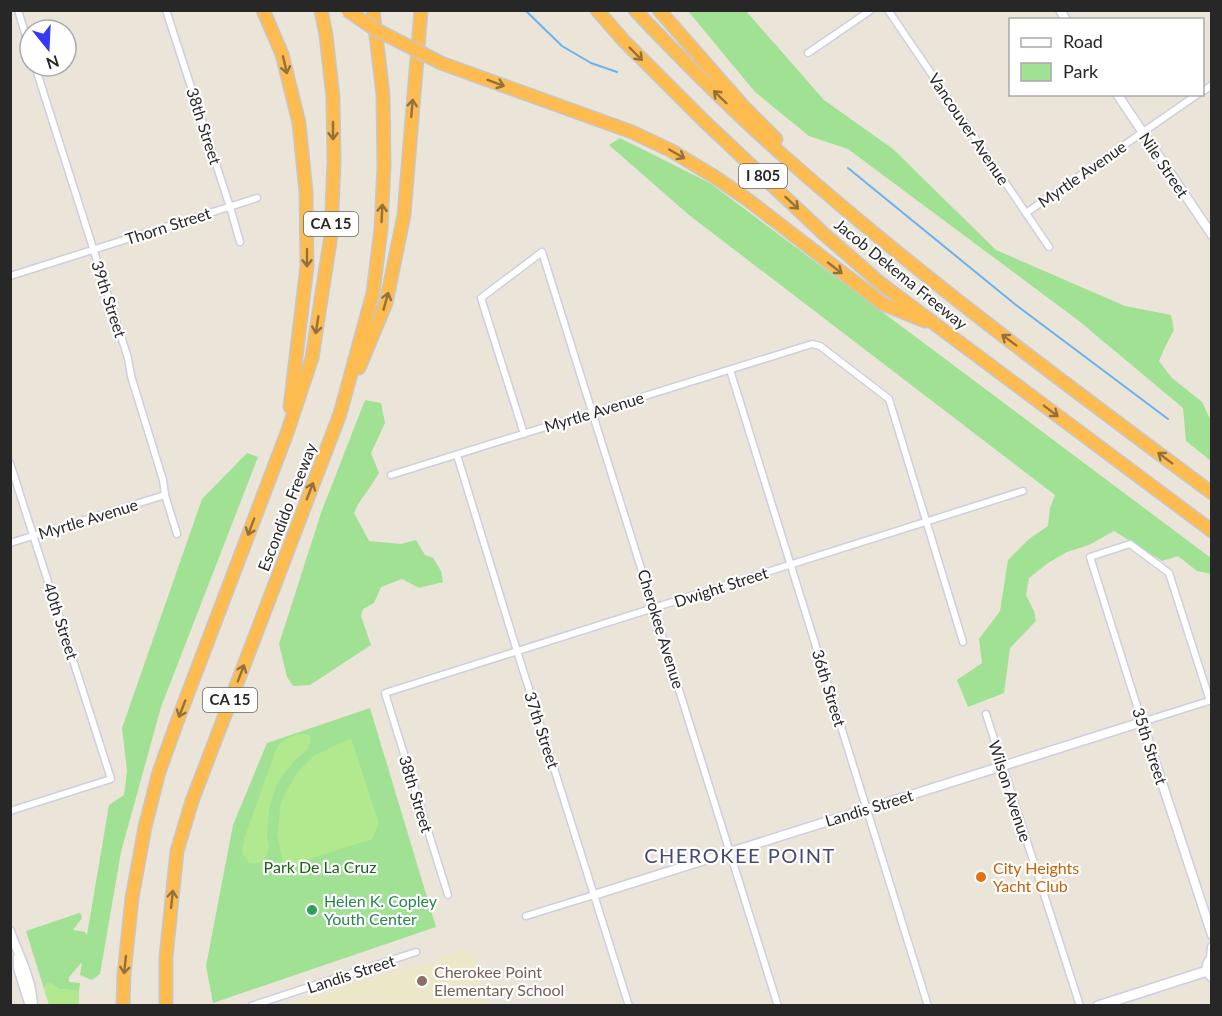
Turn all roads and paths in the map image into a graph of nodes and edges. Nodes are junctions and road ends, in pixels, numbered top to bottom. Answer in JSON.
{"nodes":[{"id":1,"x":166,"y":10,"type":"edge"},
{"id":2,"x":263,"y":10,"type":"edge"},
{"id":3,"x":321,"y":10,"type":"edge"},
{"id":4,"x":347,"y":10,"type":"edge"},
{"id":5,"x":373,"y":10,"type":"edge"},
{"id":6,"x":421,"y":10,"type":"edge"},
{"id":7,"x":597,"y":10,"type":"edge"},
{"id":8,"x":635,"y":10,"type":"edge"},
{"id":9,"x":659,"y":10,"type":"edge"},
{"id":10,"x":871,"y":10,"type":"edge"},
{"id":11,"x":888,"y":10,"type":"edge"},
{"id":12,"x":808,"y":53,"type":"dead end"},
{"id":13,"x":39,"y":78,"type":"edge"},
{"id":14,"x":1118,"y":96,"type":"edge"},
{"id":15,"x":1195,"y":96,"type":"edge"},
{"id":16,"x":1143,"y":133,"type":"junction"},
{"id":17,"x":257,"y":198,"type":"dead end"},
{"id":18,"x":841,"y":206,"type":"junction"},
{"id":19,"x":230,"y":207,"type":"junction"},
{"id":20,"x":1026,"y":213,"type":"junction"},
{"id":21,"x":1212,"y":235,"type":"edge"},
{"id":22,"x":240,"y":243,"type":"dead end"},
{"id":23,"x":1050,"y":247,"type":"dead end"},
{"id":24,"x":93,"y":250,"type":"junction"},
{"id":25,"x":10,"y":276,"type":"edge"},
{"id":26,"x":940,"y":328,"type":"junction"},
{"id":27,"x":729,"y":370,"type":"junction"},
{"id":28,"x":593,"y":412,"type":"junction"},
{"id":29,"x":340,"y":414,"type":"junction"},
{"id":30,"x":287,"y":433,"type":"junction"},
{"id":31,"x":524,"y":434,"type":"junction"},
{"id":32,"x":457,"y":455,"type":"junction"},
{"id":33,"x":10,"y":463,"type":"edge"},
{"id":34,"x":392,"y":475,"type":"dead end"},
{"id":35,"x":1023,"y":491,"type":"dead end"},
{"id":36,"x":1212,"y":492,"type":"edge"},
{"id":37,"x":165,"y":495,"type":"junction"},
{"id":38,"x":926,"y":522,"type":"junction"},
{"id":39,"x":1212,"y":531,"type":"edge"},
{"id":40,"x":177,"y":534,"type":"dead end"},
{"id":41,"x":34,"y":536,"type":"junction"},
{"id":42,"x":10,"y":543,"type":"edge"},
{"id":43,"x":790,"y":565,"type":"junction"},
{"id":44,"x":654,"y":608,"type":"junction"},
{"id":45,"x":963,"y":642,"type":"dead end"},
{"id":46,"x":517,"y":651,"type":"junction"},
{"id":47,"x":384,"y":693,"type":"joint"},
{"id":48,"x":1211,"y":701,"type":"edge"},
{"id":49,"x":986,"y":714,"type":"dead end"},
{"id":50,"x":1142,"y":722,"type":"junction"},
{"id":51,"x":1002,"y":766,"type":"junction"},
{"id":52,"x":867,"y":809,"type":"junction"},
{"id":53,"x":10,"y":811,"type":"edge"},
{"id":54,"x":730,"y":852,"type":"junction"},
{"id":55,"x":448,"y":895,"type":"dead end"},
{"id":56,"x":594,"y":895,"type":"junction"},
{"id":57,"x":526,"y":916,"type":"dead end"},
{"id":58,"x":10,"y":931,"type":"edge"},
{"id":59,"x":1212,"y":935,"type":"edge"},
{"id":60,"x":1212,"y":947,"type":"edge"},
{"id":61,"x":416,"y":952,"type":"dead end"},
{"id":62,"x":1211,"y":958,"type":"edge"},
{"id":63,"x":1209,"y":974,"type":"edge"},
{"id":64,"x":31,"y":1005,"type":"edge"},
{"id":65,"x":123,"y":1005,"type":"edge"},
{"id":66,"x":166,"y":1005,"type":"edge"},
{"id":67,"x":251,"y":1005,"type":"edge"},
{"id":68,"x":629,"y":1005,"type":"edge"},
{"id":69,"x":778,"y":1005,"type":"edge"},
{"id":70,"x":928,"y":1005,"type":"edge"},
{"id":71,"x":1080,"y":1005,"type":"edge"},
{"id":72,"x":1098,"y":1005,"type":"edge"}],
"edges":[{"from":1,"to":19,"type":"street","name":"38th Street"},
{"from":2,"to":30,"type":"highway","one_way":true},
{"from":3,"to":30,"type":"highway","name":"Escondido Freeway","number":"CA 15","one_way":true},
{"from":4,"to":26,"type":"highway","one_way":true,"bridge":true},
{"from":29,"to":5,"type":"highway","name":"Escondido Freeway","number":"CA 15","one_way":true},
{"from":29,"to":6,"type":"highway","one_way":true},
{"from":7,"to":26,"type":"highway","name":"Jacob Dekema Freeway","number":"I 805","one_way":true},
{"from":18,"to":8,"type":"highway","name":"Jacob Dekema Freeway","number":"I 805","one_way":true},
{"from":9,"to":18,"type":"highway"},
{"from":10,"to":12,"type":"street"},
{"from":11,"to":20,"type":"street","name":"Vancouver Avenue"},
{"from":13,"to":24,"type":"street","name":"39th Street"},
{"from":14,"to":16,"type":"street","name":"Nile Street"},
{"from":15,"to":16,"type":"street","name":"Myrtle Avenue"},
{"from":16,"to":20,"type":"street","name":"Myrtle Avenue"},
{"from":16,"to":21,"type":"street","name":"Nile Street"},
{"from":17,"to":19,"type":"street","name":"Thorn Street"},
{"from":36,"to":18,"type":"highway","name":"Jacob Dekema Freeway","number":"I 805","one_way":true},
{"from":19,"to":22,"type":"street","name":"38th Street"},
{"from":19,"to":24,"type":"street","name":"Thorn Street"},
{"from":20,"to":23,"type":"street","name":"Vancouver Avenue"},
{"from":24,"to":25,"type":"street","name":"Thorn Street"},
{"from":24,"to":37,"type":"street","name":"39th Street"},
{"from":26,"to":39,"type":"highway","name":"Jacob Dekema Freeway","number":"I 805","one_way":true},
{"from":27,"to":28,"type":"street","name":"Myrtle Avenue"},
{"from":27,"to":38,"type":"street","name":"Myrtle Avenue"},
{"from":27,"to":43,"type":"street","name":"36th Street"},
{"from":28,"to":31,"type":"street","name":"Myrtle Avenue"},
{"from":28,"to":31,"type":"street","name":"Cherokee Avenue"},
{"from":28,"to":44,"type":"street","name":"Cherokee Avenue"},
{"from":66,"to":29,"type":"highway","name":"Escondido Freeway","number":"CA 15","one_way":true},
{"from":30,"to":65,"type":"highway","name":"Escondido Freeway","number":"CA 15","one_way":true},
{"from":31,"to":32,"type":"street","name":"Myrtle Avenue"},
{"from":32,"to":34,"type":"street","name":"Myrtle Avenue"},
{"from":32,"to":46,"type":"street","name":"37th Street"},
{"from":33,"to":41,"type":"street","name":"40th Street"},
{"from":35,"to":38,"type":"street","name":"Dwight Street"},
{"from":37,"to":40,"type":"street","name":"39th Street"},
{"from":37,"to":41,"type":"street","name":"Myrtle Avenue"},
{"from":38,"to":43,"type":"street","name":"Dwight Street"},
{"from":38,"to":45,"type":"street"},
{"from":41,"to":42,"type":"street","name":"Myrtle Avenue"},
{"from":41,"to":53,"type":"street","name":"40th Street"},
{"from":43,"to":44,"type":"street","name":"Dwight Street"},
{"from":43,"to":52,"type":"street","name":"36th Street"},
{"from":44,"to":46,"type":"street","name":"Dwight Street"},
{"from":44,"to":54,"type":"street","name":"Cherokee Avenue"},
{"from":46,"to":47,"type":"street","name":"Dwight Street"},
{"from":46,"to":56,"type":"street","name":"37th Street"},
{"from":47,"to":55,"type":"street","name":"38th Street"},
{"from":48,"to":50,"type":"street","name":"Landis Street"},
{"from":48,"to":50,"type":"street","name":"35th Street"},
{"from":49,"to":51,"type":"street","name":"Wilson Avenue"},
{"from":50,"to":51,"type":"street","name":"Landis Street"},
{"from":50,"to":59,"type":"street","name":"35th Street"},
{"from":51,"to":52,"type":"street","name":"Landis Street"},
{"from":51,"to":71,"type":"street","name":"Wilson Avenue"},
{"from":52,"to":54,"type":"street","name":"Landis Street"},
{"from":52,"to":70,"type":"street","name":"36th Street"},
{"from":54,"to":56,"type":"street","name":"Landis Street"},
{"from":54,"to":69,"type":"street","name":"Cherokee Avenue"},
{"from":56,"to":57,"type":"street","name":"Landis Street"},
{"from":56,"to":68,"type":"street","name":"37th Street"},
{"from":58,"to":64,"type":"street"},
{"from":60,"to":62,"type":"street"},
{"from":61,"to":67,"type":"street","name":"Landis Street"},
{"from":62,"to":63,"type":"main road"},
{"from":63,"to":72,"type":"main road"}]}
